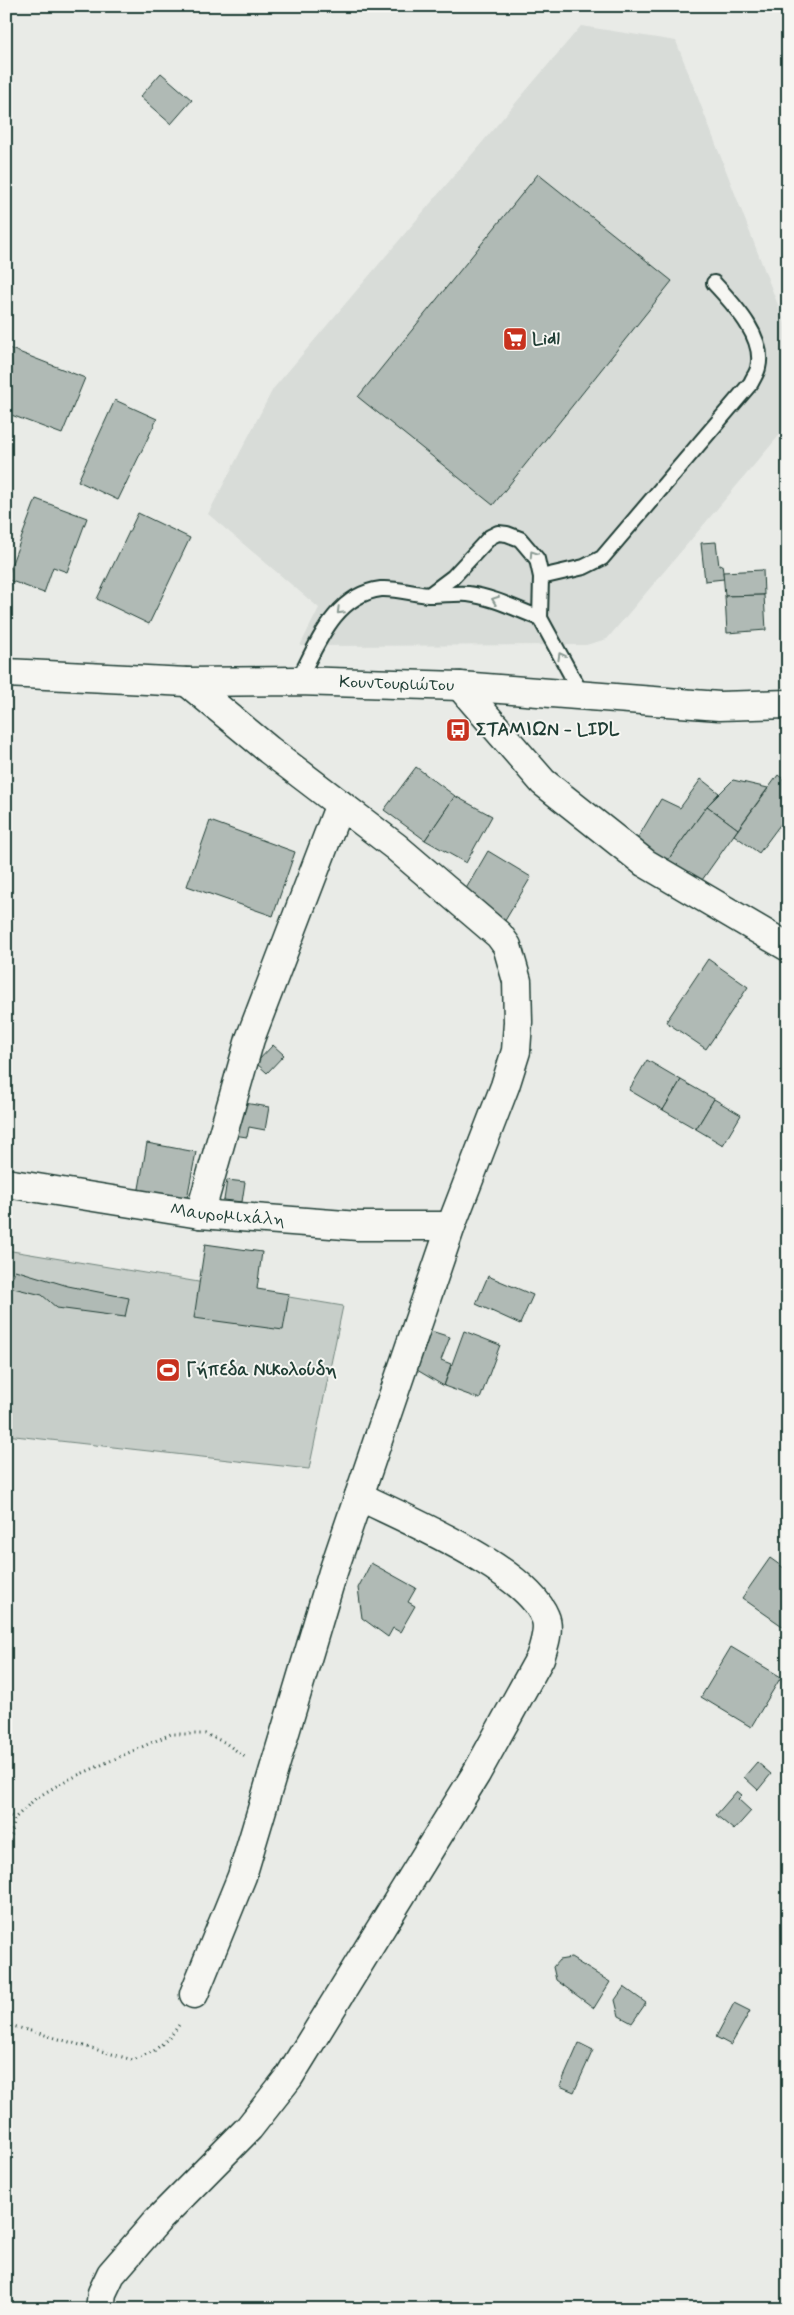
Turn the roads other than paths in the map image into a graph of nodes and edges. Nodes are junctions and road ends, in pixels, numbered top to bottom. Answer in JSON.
{"nodes":[{"id":1,"x":714,"y":283,"type":"dead end"},
{"id":2,"x":541,"y":576,"type":"junction"},
{"id":3,"x":429,"y":595,"type":"junction"},
{"id":4,"x":540,"y":618,"type":"junction"},
{"id":5,"x":6,"y":673,"type":"edge"},
{"id":6,"x":298,"y":681,"type":"junction"},
{"id":7,"x":187,"y":682,"type":"junction"},
{"id":8,"x":460,"y":686,"type":"junction"},
{"id":9,"x":582,"y":694,"type":"junction"},
{"id":10,"x":788,"y":704,"type":"edge"},
{"id":11,"x":340,"y":804,"type":"junction"},
{"id":12,"x":788,"y":947,"type":"edge"},
{"id":13,"x":6,"y":1183,"type":"edge"},
{"id":14,"x":200,"y":1214,"type":"junction"},
{"id":15,"x":451,"y":1226,"type":"junction"},
{"id":16,"x":359,"y":1496,"type":"junction"},
{"id":17,"x":194,"y":1994,"type":"road end"},
{"id":18,"x":100,"y":2309,"type":"edge"}],
"edges":[{"from":1,"to":2,"type":"lane"},
{"from":2,"to":3,"type":"lane","one_way":true},
{"from":2,"to":4,"type":"lane"},
{"from":4,"to":3,"type":"lane","one_way":true},
{"from":3,"to":6,"type":"lane","one_way":true},
{"from":9,"to":4,"type":"lane","one_way":true},
{"from":5,"to":7,"type":"street","name":"Κουντουριώτου"},
{"from":6,"to":7,"type":"street","name":"Κουντουριώτου"},
{"from":6,"to":8,"type":"street","name":"Κουντουριώτου"},
{"from":7,"to":11,"type":"street"},
{"from":8,"to":9,"type":"street","name":"Κουντουριώτου"},
{"from":8,"to":12,"type":"street"},
{"from":9,"to":10,"type":"street","name":"Κουντουριώτου"},
{"from":11,"to":14,"type":"street"},
{"from":11,"to":15,"type":"street"},
{"from":13,"to":14,"type":"street","name":"Μαυρομιχάλη"},
{"from":14,"to":15,"type":"street","name":"Μαυρομιχάλη"},
{"from":15,"to":16,"type":"street"},
{"from":16,"to":17,"type":"street"},
{"from":16,"to":18,"type":"street"}]}
